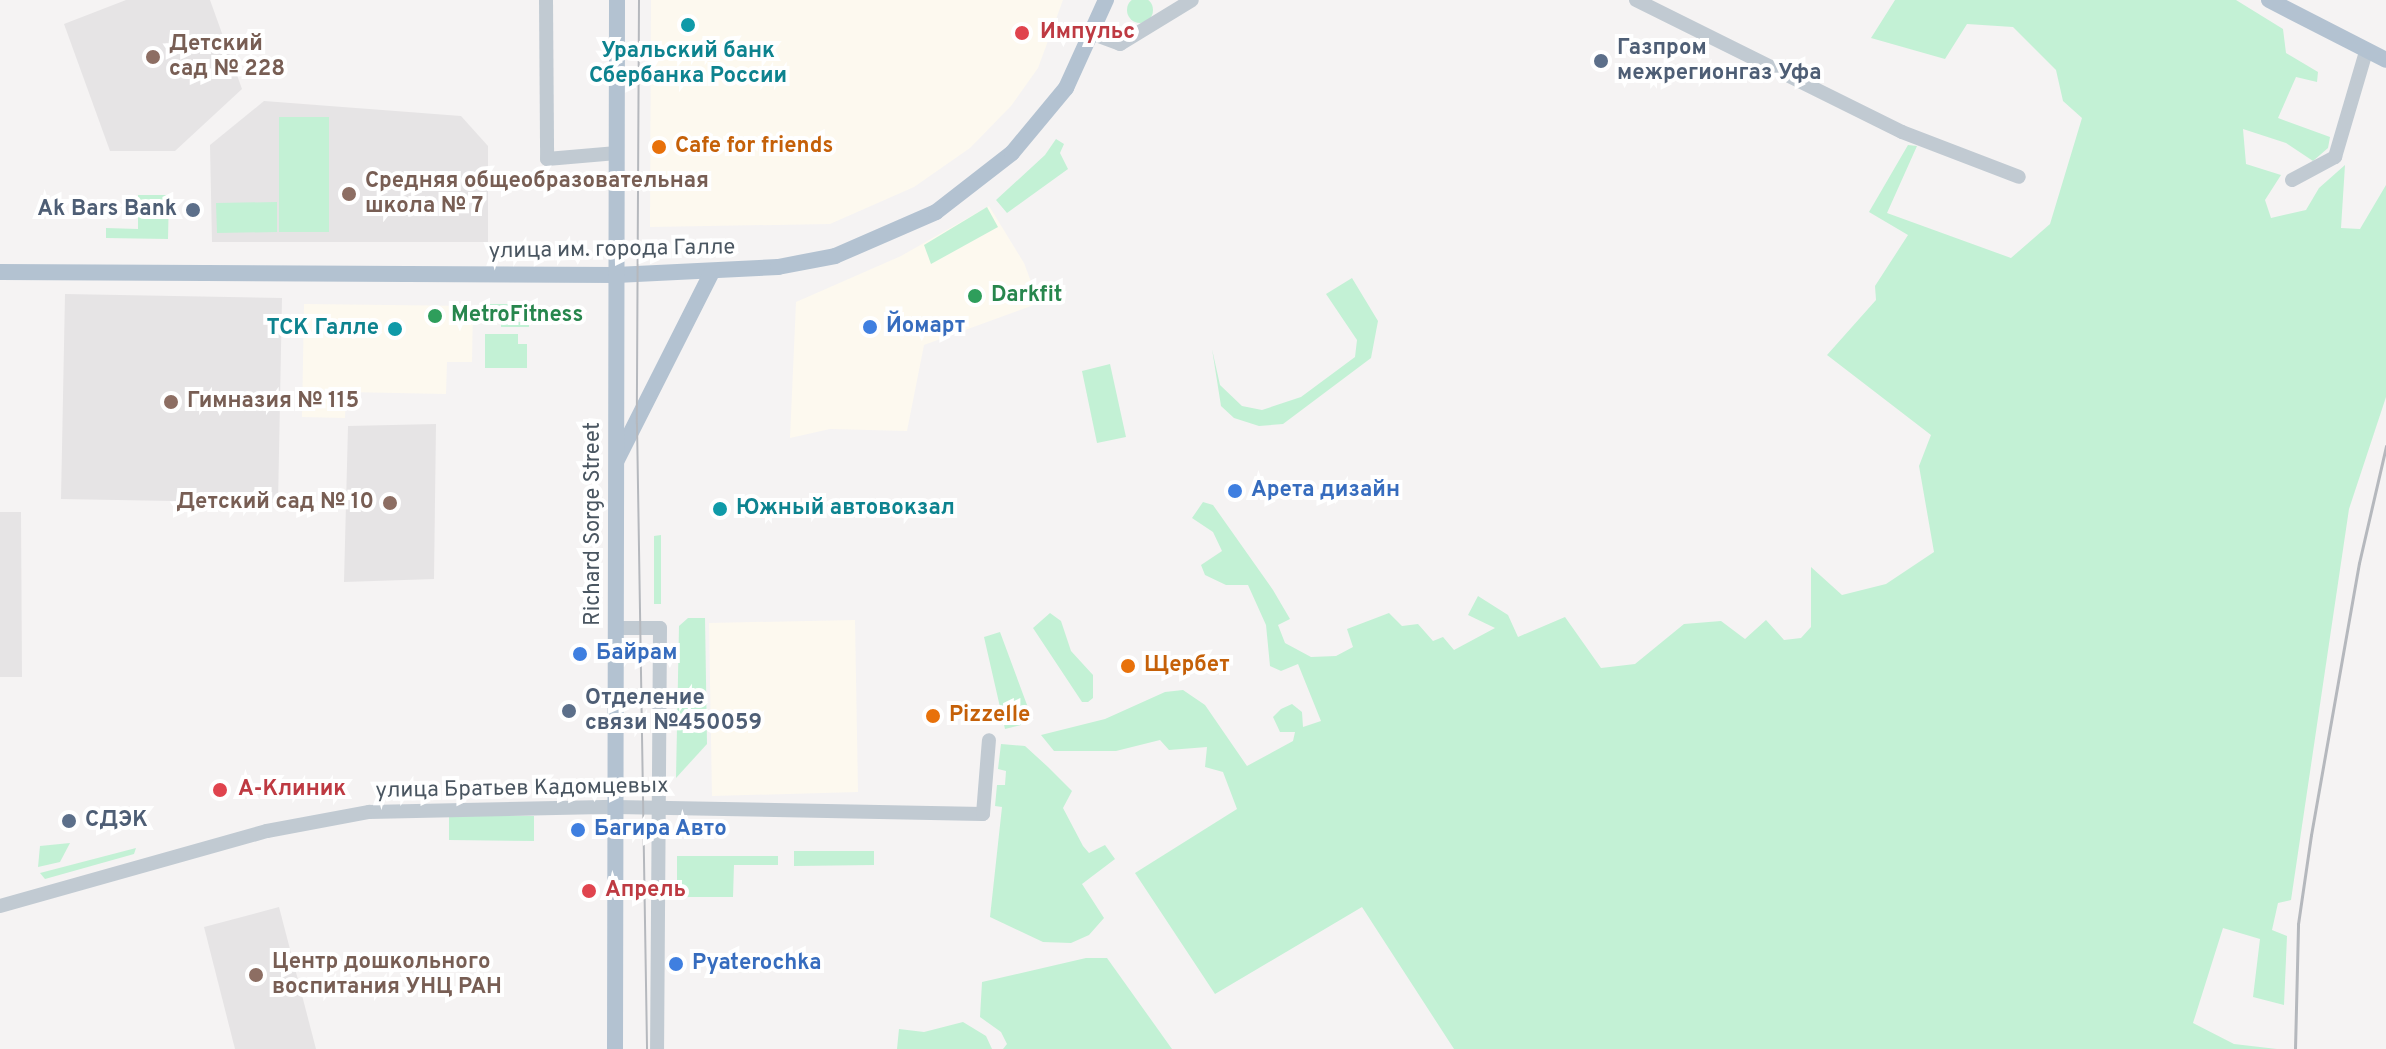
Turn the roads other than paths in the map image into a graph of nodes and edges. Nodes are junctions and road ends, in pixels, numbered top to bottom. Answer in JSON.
{"nodes":[{"id":1,"x":546,"y":0,"type":"edge"},
{"id":2,"x":617,"y":0,"type":"edge"},
{"id":3,"x":1106,"y":0,"type":"edge"},
{"id":4,"x":1192,"y":0,"type":"edge"},
{"id":5,"x":1636,"y":0,"type":"edge"},
{"id":6,"x":2269,"y":0,"type":"edge"},
{"id":7,"x":1093,"y":34,"type":"junction"},
{"id":8,"x":2366,"y":52,"type":"junction"},
{"id":9,"x":2386,"y":60,"type":"edge"},
{"id":10,"x":617,"y":153,"type":"junction"},
{"id":11,"x":2019,"y":177,"type":"dead end"},
{"id":12,"x":2292,"y":180,"type":"dead end"},
{"id":13,"x":0,"y":272,"type":"edge"},
{"id":14,"x":712,"y":272,"type":"junction"},
{"id":15,"x":616,"y":275,"type":"junction"},
{"id":16,"x":616,"y":462,"type":"junction"},
{"id":17,"x":616,"y":628,"type":"junction"},
{"id":18,"x":989,"y":740,"type":"dead end"},
{"id":19,"x":616,"y":807,"type":"junction"},
{"id":20,"x":657,"y":808,"type":"junction"},
{"id":21,"x":0,"y":906,"type":"edge"},
{"id":22,"x":615,"y":1049,"type":"edge"},
{"id":23,"x":657,"y":1049,"type":"edge"}],
"edges":[{"from":1,"to":10,"type":"street"},
{"from":2,"to":10,"type":"main road","name":"Richard Sorge Street"},
{"from":3,"to":7,"type":"main road","name":"улица им. города Галле"},
{"from":4,"to":7,"type":"street"},
{"from":5,"to":11,"type":"street"},
{"from":6,"to":8,"type":"main road"},
{"from":7,"to":14,"type":"main road","name":"улица им. города Галле"},
{"from":8,"to":9,"type":"main road"},
{"from":8,"to":12,"type":"street"},
{"from":10,"to":15,"type":"main road","name":"Richard Sorge Street"},
{"from":13,"to":15,"type":"main road","name":"улица им. города Галле"},
{"from":14,"to":15,"type":"main road","name":"улица им. города Галле"},
{"from":14,"to":16,"type":"main road"},
{"from":15,"to":16,"type":"main road","name":"Richard Sorge Street"},
{"from":16,"to":17,"type":"main road","name":"Richard Sorge Street"},
{"from":17,"to":19,"type":"main road","name":"Richard Sorge Street"},
{"from":17,"to":20,"type":"street"},
{"from":18,"to":20,"type":"street","name":"улица Братьев Кадомцевых"},
{"from":19,"to":20,"type":"street","name":"улица Братьев Кадомцевых"},
{"from":19,"to":21,"type":"street","name":"улица Братьев Кадомцевых"},
{"from":19,"to":22,"type":"main road","name":"Richard Sorge Street"},
{"from":20,"to":23,"type":"street"}]}
